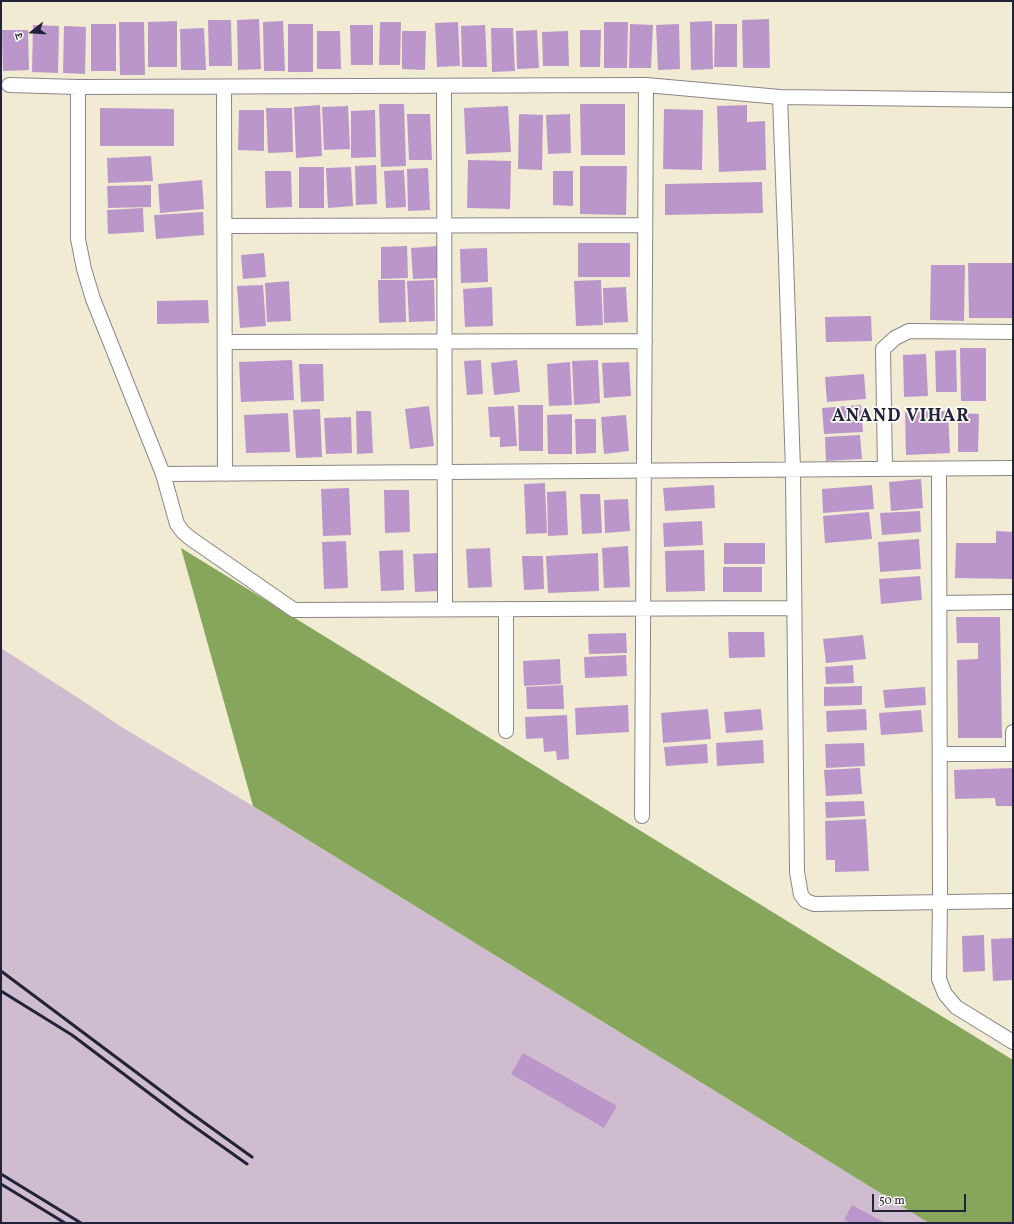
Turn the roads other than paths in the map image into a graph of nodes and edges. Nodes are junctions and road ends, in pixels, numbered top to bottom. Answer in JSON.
{"nodes":[{"id":1,"x":9,"y":85,"type":"dead end"},
{"id":2,"x":646,"y":85,"type":"junction"},
{"id":3,"x":444,"y":86,"type":"junction"},
{"id":4,"x":78,"y":87,"type":"junction"},
{"id":5,"x":224,"y":87,"type":"junction"},
{"id":6,"x":1013,"y":90,"type":"edge"},
{"id":7,"x":780,"y":98,"type":"junction"},
{"id":8,"x":1007,"y":100,"type":"edge"},
{"id":9,"x":645,"y":225,"type":"junction"},
{"id":10,"x":225,"y":226,"type":"junction"},
{"id":11,"x":444,"y":226,"type":"junction"},
{"id":12,"x":1013,"y":332,"type":"edge"},
{"id":13,"x":444,"y":341,"type":"junction"},
{"id":14,"x":645,"y":341,"type":"junction"},
{"id":15,"x":225,"y":342,"type":"junction"},
{"id":16,"x":1013,"y":468,"type":"edge"},
{"id":17,"x":885,"y":469,"type":"junction"},
{"id":18,"x":939,"y":469,"type":"junction"},
{"id":19,"x":793,"y":470,"type":"junction"},
{"id":20,"x":644,"y":471,"type":"junction"},
{"id":21,"x":444,"y":472,"type":"junction"},
{"id":22,"x":163,"y":474,"type":"junction"},
{"id":23,"x":225,"y":474,"type":"junction"},
{"id":24,"x":1013,"y":602,"type":"edge"},
{"id":25,"x":939,"y":603,"type":"junction"},
{"id":26,"x":794,"y":608,"type":"junction"},
{"id":27,"x":506,"y":609,"type":"junction"},
{"id":28,"x":643,"y":609,"type":"junction"},
{"id":29,"x":445,"y":610,"type":"junction"},
{"id":30,"x":506,"y":731,"type":"dead end"},
{"id":31,"x":1013,"y":732,"type":"edge"},
{"id":32,"x":940,"y":754,"type":"junction"},
{"id":33,"x":1013,"y":754,"type":"edge"},
{"id":34,"x":642,"y":816,"type":"dead end"},
{"id":35,"x":1013,"y":901,"type":"edge"},
{"id":36,"x":940,"y":902,"type":"junction"},
{"id":37,"x":1013,"y":1042,"type":"edge"}],
"edges":[{"from":1,"to":4,"type":"street"},
{"from":2,"to":3,"type":"street"},
{"from":2,"to":7,"type":"street"},
{"from":2,"to":9,"type":"street"},
{"from":3,"to":5,"type":"street"},
{"from":3,"to":11,"type":"street"},
{"from":4,"to":5,"type":"street"},
{"from":4,"to":22,"type":"street"},
{"from":5,"to":10,"type":"street"},
{"from":6,"to":8,"type":"street"},
{"from":7,"to":8,"type":"street"},
{"from":7,"to":19,"type":"street"},
{"from":9,"to":11,"type":"street"},
{"from":9,"to":14,"type":"street"},
{"from":10,"to":11,"type":"street"},
{"from":10,"to":15,"type":"street"},
{"from":11,"to":13,"type":"street"},
{"from":12,"to":17,"type":"street"},
{"from":13,"to":14,"type":"street"},
{"from":13,"to":15,"type":"street"},
{"from":13,"to":21,"type":"street"},
{"from":14,"to":20,"type":"street"},
{"from":15,"to":23,"type":"street"},
{"from":16,"to":18,"type":"street"},
{"from":17,"to":18,"type":"street"},
{"from":17,"to":19,"type":"street"},
{"from":18,"to":25,"type":"street"},
{"from":19,"to":20,"type":"street"},
{"from":19,"to":26,"type":"street"},
{"from":20,"to":21,"type":"street"},
{"from":20,"to":28,"type":"street"},
{"from":21,"to":23,"type":"street"},
{"from":21,"to":29,"type":"street"},
{"from":22,"to":23,"type":"street"},
{"from":22,"to":29,"type":"street"},
{"from":24,"to":25,"type":"street"},
{"from":25,"to":32,"type":"street"},
{"from":26,"to":28,"type":"street"},
{"from":26,"to":36,"type":"street"},
{"from":27,"to":28,"type":"street"},
{"from":27,"to":29,"type":"street"},
{"from":27,"to":30,"type":"street"},
{"from":28,"to":34,"type":"street"},
{"from":31,"to":33,"type":"street"},
{"from":32,"to":33,"type":"street"},
{"from":32,"to":36,"type":"street"},
{"from":35,"to":36,"type":"street"},
{"from":36,"to":37,"type":"street"}]}
